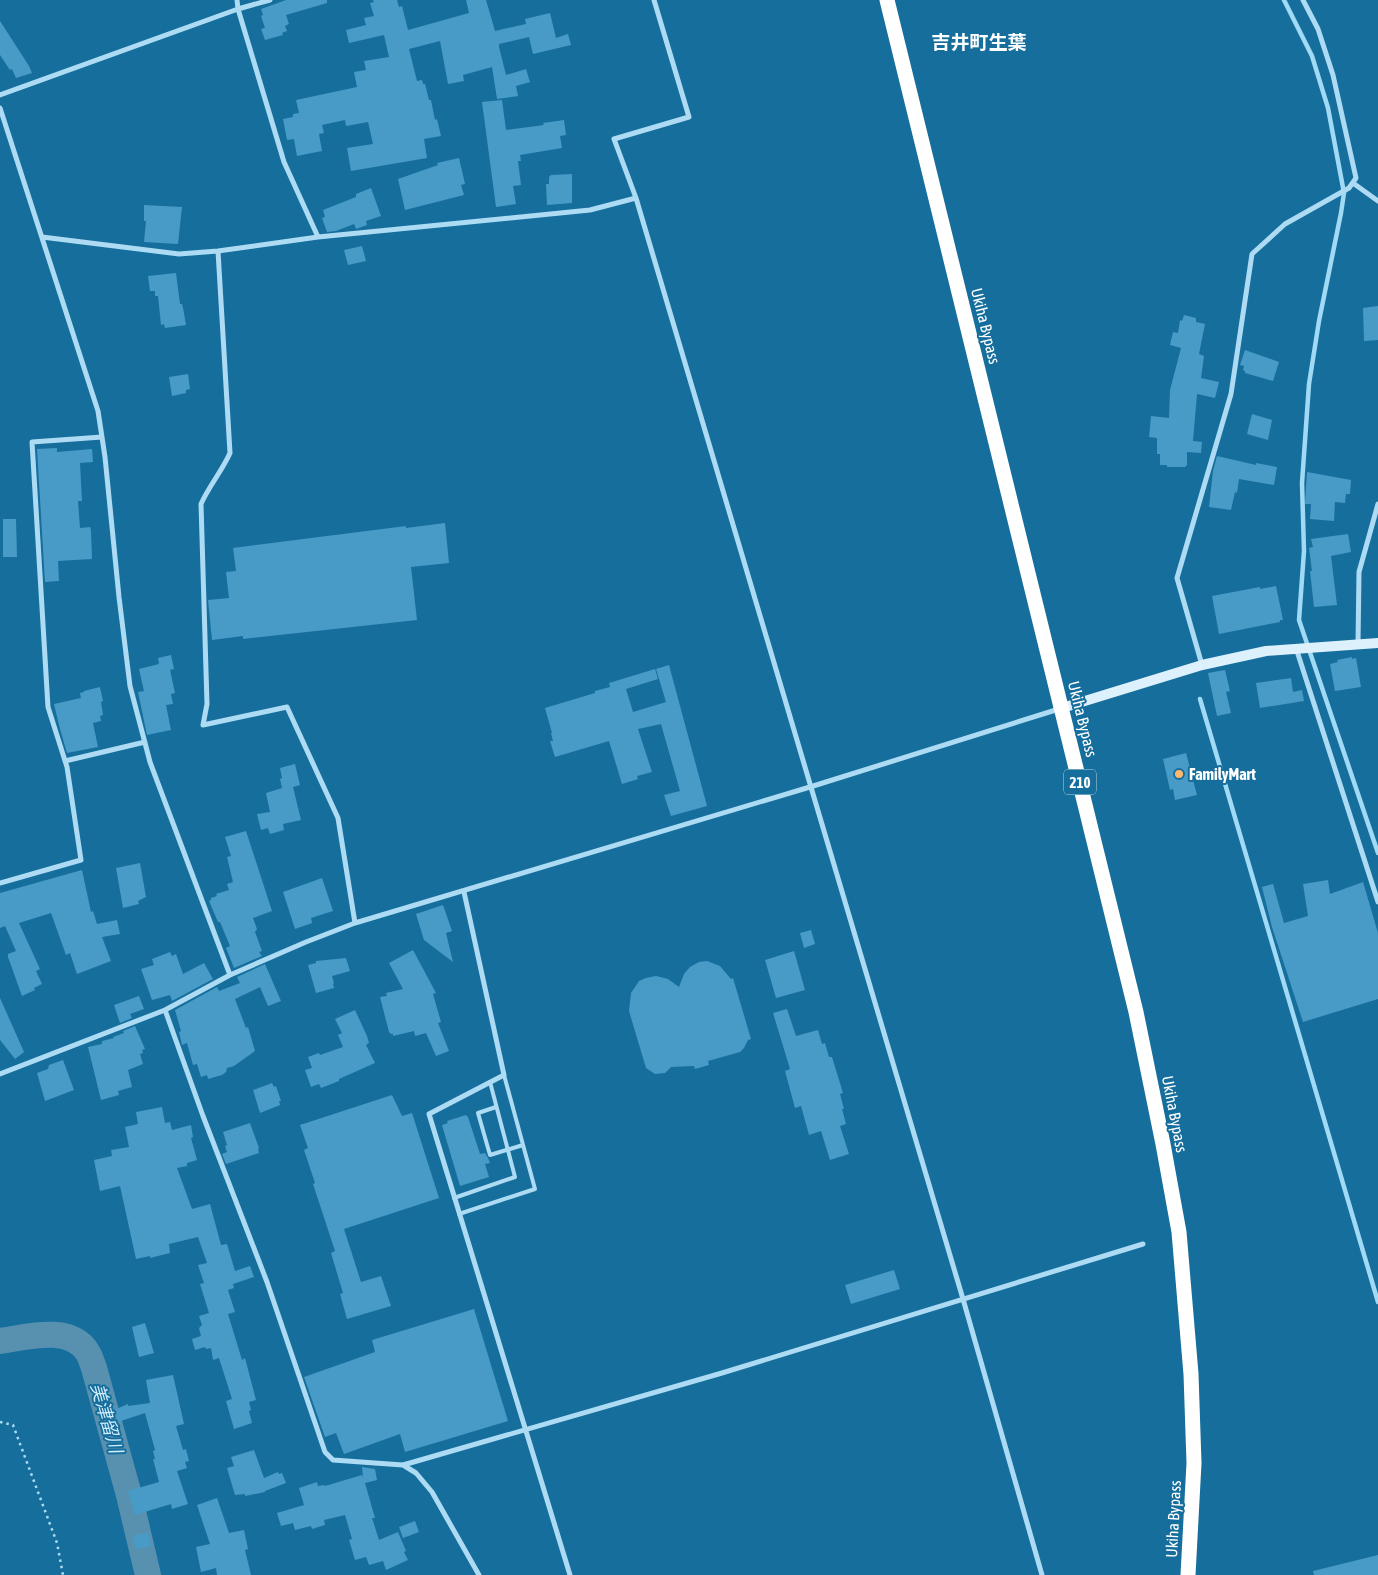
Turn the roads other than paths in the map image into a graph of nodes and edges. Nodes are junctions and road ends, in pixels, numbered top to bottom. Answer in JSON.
{"nodes":[{"id":1,"x":238,"y":0,"type":"edge"},
{"id":2,"x":270,"y":0,"type":"edge"},
{"id":3,"x":654,"y":0,"type":"edge"},
{"id":4,"x":887,"y":0,"type":"edge"},
{"id":5,"x":1303,"y":0,"type":"edge"},
{"id":6,"x":238,"y":9,"type":"junction"},
{"id":7,"x":0,"y":95,"type":"edge"},
{"id":8,"x":0,"y":108,"type":"edge"},
{"id":9,"x":1351,"y":186,"type":"junction"},
{"id":10,"x":636,"y":198,"type":"junction"},
{"id":11,"x":1378,"y":201,"type":"edge"},
{"id":12,"x":42,"y":237,"type":"junction"},
{"id":13,"x":318,"y":237,"type":"junction"},
{"id":14,"x":218,"y":251,"type":"junction"},
{"id":15,"x":102,"y":437,"type":"junction"},
{"id":16,"x":1378,"y":504,"type":"edge"},
{"id":17,"x":1378,"y":643,"type":"edge"},
{"id":18,"x":1358,"y":644,"type":"junction"},
{"id":19,"x":1296,"y":648,"type":"junction"},
{"id":20,"x":1202,"y":665,"type":"junction"},
{"id":21,"x":1062,"y":708,"type":"junction"},
{"id":22,"x":145,"y":742,"type":"junction"},
{"id":23,"x":65,"y":761,"type":"junction"},
{"id":24,"x":810,"y":787,"type":"junction"},
{"id":25,"x":0,"y":883,"type":"edge"},
{"id":26,"x":464,"y":892,"type":"junction"},
{"id":27,"x":1378,"y":902,"type":"edge"},
{"id":28,"x":356,"y":923,"type":"junction"},
{"id":29,"x":230,"y":975,"type":"junction"},
{"id":30,"x":165,"y":1010,"type":"junction"},
{"id":31,"x":0,"y":1074,"type":"edge"},
{"id":32,"x":504,"y":1074,"type":"junction"},
{"id":33,"x":490,"y":1082,"type":"junction"},
{"id":34,"x":496,"y":1107,"type":"junction"},
{"id":35,"x":523,"y":1145,"type":"junction"},
{"id":36,"x":508,"y":1149,"type":"junction"},
{"id":37,"x":454,"y":1198,"type":"junction"},
{"id":38,"x":459,"y":1214,"type":"junction"},
{"id":39,"x":1143,"y":1244,"type":"dead end"},
{"id":40,"x":963,"y":1299,"type":"junction"},
{"id":41,"x":525,"y":1430,"type":"junction"},
{"id":42,"x":403,"y":1465,"type":"junction"},
{"id":43,"x":479,"y":1575,"type":"edge"},
{"id":44,"x":570,"y":1575,"type":"edge"},
{"id":45,"x":1042,"y":1575,"type":"edge"},
{"id":46,"x":1188,"y":1575,"type":"edge"}],
"edges":[{"from":1,"to":6,"type":"street"},
{"from":2,"to":6,"type":"street"},
{"from":3,"to":10,"type":"street"},
{"from":4,"to":21,"type":"highway","name":"Ukiha Bypass","number":"210"},
{"from":5,"to":9,"type":"street"},
{"from":6,"to":7,"type":"street"},
{"from":6,"to":13,"type":"street"},
{"from":8,"to":12,"type":"street"},
{"from":9,"to":11,"type":"street"},
{"from":9,"to":20,"type":"street"},
{"from":10,"to":13,"type":"street"},
{"from":10,"to":24,"type":"street"},
{"from":12,"to":14,"type":"street"},
{"from":12,"to":15,"type":"street"},
{"from":13,"to":14,"type":"street"},
{"from":14,"to":28,"type":"street"},
{"from":15,"to":22,"type":"street"},
{"from":15,"to":23,"type":"street"},
{"from":16,"to":18,"type":"street"},
{"from":17,"to":18,"type":"street"},
{"from":18,"to":19,"type":"street"},
{"from":19,"to":20,"type":"street"},
{"from":19,"to":27,"type":"street"},
{"from":20,"to":21,"type":"street"},
{"from":21,"to":24,"type":"street"},
{"from":21,"to":46,"type":"highway","name":"Ukiha Bypass","number":"210"},
{"from":22,"to":23,"type":"street"},
{"from":22,"to":29,"type":"street"},
{"from":23,"to":25,"type":"street"},
{"from":24,"to":26,"type":"street"},
{"from":24,"to":40,"type":"street"},
{"from":26,"to":28,"type":"street"},
{"from":26,"to":32,"type":"street"},
{"from":28,"to":29,"type":"street"},
{"from":29,"to":30,"type":"street"},
{"from":30,"to":31,"type":"street"},
{"from":30,"to":42,"type":"street"},
{"from":32,"to":33,"type":"street"},
{"from":32,"to":35,"type":"lane"},
{"from":33,"to":34,"type":"lane"},
{"from":33,"to":37,"type":"street"},
{"from":34,"to":36,"type":"lane"},
{"from":34,"to":36,"type":"lane"},
{"from":35,"to":36,"type":"lane"},
{"from":35,"to":38,"type":"lane"},
{"from":36,"to":37,"type":"lane"},
{"from":37,"to":38,"type":"street"},
{"from":38,"to":41,"type":"street"},
{"from":39,"to":40,"type":"street"},
{"from":40,"to":41,"type":"street"},
{"from":40,"to":45,"type":"street"},
{"from":41,"to":42,"type":"street"},
{"from":41,"to":44,"type":"street"},
{"from":42,"to":43,"type":"street"}]}
